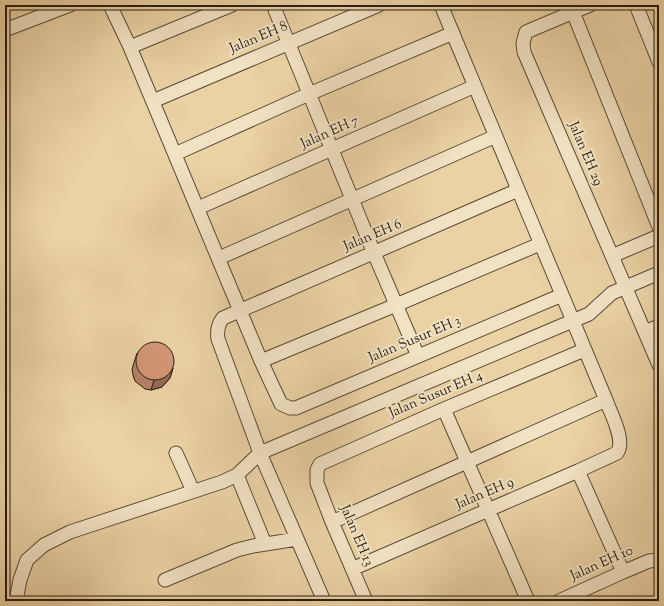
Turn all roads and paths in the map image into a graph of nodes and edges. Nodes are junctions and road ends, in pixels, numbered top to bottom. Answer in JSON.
{"nodes":[{"id":1,"x":70,"y":5,"type":"edge"},
{"id":2,"x":110,"y":5,"type":"edge"},
{"id":3,"x":232,"y":5,"type":"edge"},
{"id":4,"x":273,"y":5,"type":"edge"},
{"id":5,"x":379,"y":5,"type":"edge"},
{"id":6,"x":442,"y":5,"type":"edge"},
{"id":7,"x":590,"y":5,"type":"edge"},
{"id":8,"x":636,"y":5,"type":"edge"},
{"id":9,"x":573,"y":12,"type":"junction"},
{"id":10,"x":5,"y":30,"type":"edge"},
{"id":11,"x":453,"y":33,"type":"junction"},
{"id":12,"x":289,"y":43,"type":"junction"},
{"id":13,"x":130,"y":47,"type":"junction"},
{"id":14,"x":659,"y":62,"type":"edge"},
{"id":15,"x":475,"y":86,"type":"junction"},
{"id":16,"x":309,"y":94,"type":"junction"},
{"id":17,"x":153,"y":101,"type":"junction"},
{"id":18,"x":496,"y":136,"type":"junction"},
{"id":19,"x":332,"y":149,"type":"junction"},
{"id":20,"x":175,"y":154,"type":"junction"},
{"id":21,"x":518,"y":190,"type":"junction"},
{"id":22,"x":352,"y":200,"type":"junction"},
{"id":23,"x":198,"y":208,"type":"junction"},
{"id":24,"x":659,"y":227,"type":"edge"},
{"id":25,"x":659,"y":236,"type":"edge"},
{"id":26,"x":540,"y":244,"type":"junction"},
{"id":27,"x":374,"y":253,"type":"junction"},
{"id":28,"x":612,"y":256,"type":"junction"},
{"id":29,"x":219,"y":258,"type":"junction"},
{"id":30,"x":659,"y":273,"type":"edge"},
{"id":31,"x":625,"y":288,"type":"junction"},
{"id":32,"x":562,"y":295,"type":"junction"},
{"id":33,"x":396,"y":305,"type":"junction"},
{"id":34,"x":240,"y":311,"type":"junction"},
{"id":35,"x":572,"y":321,"type":"junction"},
{"id":36,"x":659,"y":326,"type":"edge"},
{"id":37,"x":645,"y":332,"type":"junction"},
{"id":38,"x":584,"y":350,"type":"junction"},
{"id":39,"x":418,"y":356,"type":"junction"},
{"id":40,"x":261,"y":360,"type":"junction"},
{"id":41,"x":659,"y":365,"type":"edge"},
{"id":42,"x":606,"y":400,"type":"junction"},
{"id":43,"x":444,"y":409,"type":"junction"},
{"id":44,"x":260,"y":453,"type":"junction"},
{"id":45,"x":176,"y":454,"type":"dead end"},
{"id":46,"x":467,"y":461,"type":"junction"},
{"id":47,"x":578,"y":471,"type":"junction"},
{"id":48,"x":237,"y":475,"type":"junction"},
{"id":49,"x":317,"y":483,"type":"joint"},
{"id":50,"x":193,"y":492,"type":"junction"},
{"id":51,"x":488,"y":510,"type":"junction"},
{"id":52,"x":332,"y":522,"type":"junction"},
{"id":53,"x":297,"y":539,"type":"junction"},
{"id":54,"x":265,"y":544,"type":"junction"},
{"id":55,"x":659,"y":560,"type":"edge"},
{"id":56,"x":352,"y":569,"type":"junction"},
{"id":57,"x":623,"y":572,"type":"junction"},
{"id":58,"x":165,"y":580,"type":"dead end"},
{"id":59,"x":16,"y":601,"type":"edge"},
{"id":60,"x":324,"y":601,"type":"edge"},
{"id":61,"x":366,"y":601,"type":"edge"},
{"id":62,"x":528,"y":601,"type":"edge"},
{"id":63,"x":559,"y":601,"type":"edge"}],
"edges":[{"from":1,"to":10,"type":"street"},
{"from":2,"to":13,"type":"street"},
{"from":3,"to":13,"type":"street"},
{"from":4,"to":12,"type":"street"},
{"from":5,"to":12,"type":"street","name":"Jalan EH 8"},
{"from":6,"to":11,"type":"street"},
{"from":7,"to":9,"type":"street"},
{"from":8,"to":14,"type":"street"},
{"from":9,"to":24,"type":"street"},
{"from":9,"to":28,"type":"street","name":"Jalan EH 29"},
{"from":11,"to":15,"type":"street"},
{"from":11,"to":16,"type":"street"},
{"from":12,"to":16,"type":"street"},
{"from":12,"to":17,"type":"street","name":"Jalan EH 8"},
{"from":13,"to":17,"type":"street"},
{"from":15,"to":18,"type":"street"},
{"from":15,"to":19,"type":"street","name":"Jalan EH 7"},
{"from":16,"to":19,"type":"street"},
{"from":16,"to":20,"type":"street"},
{"from":17,"to":20,"type":"street"},
{"from":18,"to":21,"type":"street"},
{"from":18,"to":22,"type":"street"},
{"from":19,"to":22,"type":"street"},
{"from":19,"to":23,"type":"street","name":"Jalan EH 7"},
{"from":20,"to":23,"type":"street"},
{"from":21,"to":26,"type":"street"},
{"from":21,"to":27,"type":"street","name":"Jalan EH 6"},
{"from":22,"to":27,"type":"street"},
{"from":22,"to":29,"type":"street"},
{"from":23,"to":29,"type":"street"},
{"from":25,"to":28,"type":"street"},
{"from":26,"to":32,"type":"street"},
{"from":26,"to":33,"type":"street"},
{"from":27,"to":33,"type":"street"},
{"from":27,"to":34,"type":"street","name":"Jalan EH 6"},
{"from":28,"to":31,"type":"street","name":"Jalan EH 29"},
{"from":29,"to":34,"type":"street"},
{"from":30,"to":31,"type":"street"},
{"from":31,"to":35,"type":"street"},
{"from":31,"to":37,"type":"street","name":"Jalan EH 29"},
{"from":32,"to":35,"type":"street"},
{"from":32,"to":39,"type":"street","name":"Jalan Susur EH 3"},
{"from":33,"to":39,"type":"street"},
{"from":33,"to":40,"type":"street"},
{"from":34,"to":40,"type":"street"},
{"from":34,"to":44,"type":"street","name":"Jalan EH 6"},
{"from":35,"to":38,"type":"street"},
{"from":35,"to":44,"type":"street"},
{"from":36,"to":37,"type":"street"},
{"from":37,"to":41,"type":"street","name":"Jalan EH 29"},
{"from":38,"to":42,"type":"street"},
{"from":38,"to":43,"type":"street","name":"Jalan Susur EH 4"},
{"from":39,"to":40,"type":"street","name":"Jalan Susur EH 3"},
{"from":42,"to":46,"type":"street"},
{"from":42,"to":47,"type":"street","name":"Jalan EH 9"},
{"from":43,"to":46,"type":"street"},
{"from":43,"to":49,"type":"street","name":"Jalan Susur EH 4"},
{"from":44,"to":48,"type":"street"},
{"from":44,"to":53,"type":"street"},
{"from":45,"to":50,"type":"street"},
{"from":46,"to":51,"type":"street"},
{"from":46,"to":52,"type":"street"},
{"from":47,"to":51,"type":"street","name":"Jalan EH 9"},
{"from":47,"to":57,"type":"street"},
{"from":48,"to":50,"type":"street"},
{"from":48,"to":54,"type":"street"},
{"from":49,"to":52,"type":"street","name":"Jalan EH 13"},
{"from":50,"to":59,"type":"street"},
{"from":51,"to":56,"type":"street","name":"Jalan EH 9"},
{"from":51,"to":62,"type":"street"},
{"from":52,"to":56,"type":"street","name":"Jalan EH 13"},
{"from":53,"to":54,"type":"street"},
{"from":53,"to":60,"type":"street"},
{"from":54,"to":58,"type":"street"},
{"from":55,"to":57,"type":"street","name":"Jalan EH 10"},
{"from":56,"to":61,"type":"street","name":"Jalan EH 13"},
{"from":57,"to":63,"type":"street","name":"Jalan EH 10"}]}
